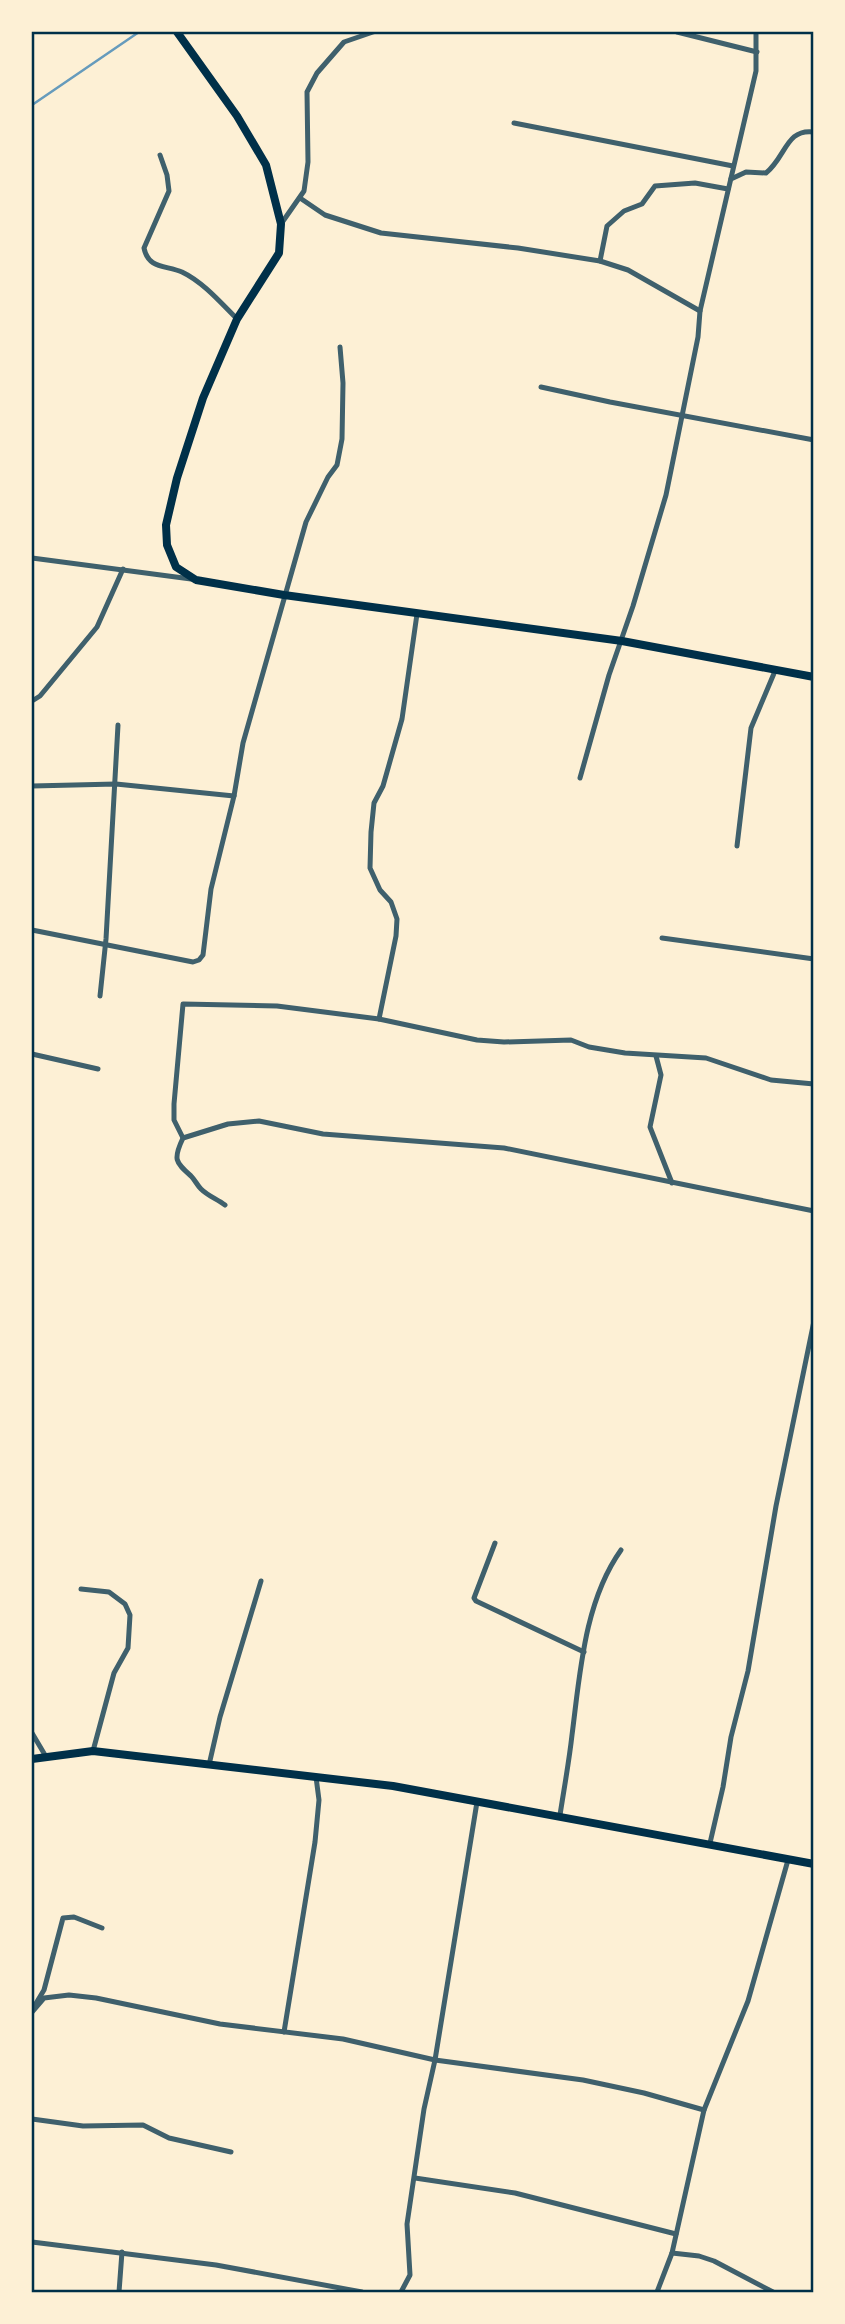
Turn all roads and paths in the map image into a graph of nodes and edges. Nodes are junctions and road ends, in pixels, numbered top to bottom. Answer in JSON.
{"nodes":[{"id":1,"x":177,"y":32,"type":"edge"},
{"id":2,"x":373,"y":32,"type":"edge"},
{"id":3,"x":677,"y":32,"type":"edge"},
{"id":4,"x":756,"y":32,"type":"edge"},
{"id":5,"x":757,"y":52,"type":"junction"},
{"id":6,"x":514,"y":123,"type":"dead end"},
{"id":7,"x":814,"y":132,"type":"edge"},
{"id":8,"x":160,"y":155,"type":"dead end"},
{"id":9,"x":733,"y":166,"type":"junction"},
{"id":10,"x":731,"y":179,"type":"junction"},
{"id":11,"x":728,"y":189,"type":"junction"},
{"id":12,"x":300,"y":198,"type":"junction"},
{"id":13,"x":281,"y":224,"type":"junction"},
{"id":14,"x":600,"y":261,"type":"junction"},
{"id":15,"x":700,"y":311,"type":"junction"},
{"id":16,"x":237,"y":318,"type":"junction"},
{"id":17,"x":340,"y":347,"type":"dead end"},
{"id":18,"x":541,"y":387,"type":"dead end"},
{"id":19,"x":680,"y":416,"type":"junction"},
{"id":20,"x":814,"y":440,"type":"edge"},
{"id":21,"x":32,"y":558,"type":"edge"},
{"id":22,"x":122,"y":569,"type":"junction"},
{"id":23,"x":196,"y":580,"type":"junction"},
{"id":24,"x":284,"y":594,"type":"junction"},
{"id":25,"x":417,"y":614,"type":"junction"},
{"id":26,"x":622,"y":641,"type":"junction"},
{"id":27,"x":775,"y":671,"type":"junction"},
{"id":28,"x":814,"y":677,"type":"edge"},
{"id":29,"x":32,"y":701,"type":"edge"},
{"id":30,"x":118,"y":725,"type":"dead end"},
{"id":31,"x":580,"y":778,"type":"dead end"},
{"id":32,"x":116,"y":784,"type":"junction"},
{"id":33,"x":32,"y":786,"type":"edge"},
{"id":34,"x":234,"y":796,"type":"junction"},
{"id":35,"x":737,"y":846,"type":"dead end"},
{"id":36,"x":32,"y":930,"type":"edge"},
{"id":37,"x":662,"y":937,"type":"dead end"},
{"id":38,"x":106,"y":943,"type":"junction"},
{"id":39,"x":814,"y":958,"type":"edge"},
{"id":40,"x":100,"y":996,"type":"dead end"},
{"id":41,"x":380,"y":1019,"type":"junction"},
{"id":42,"x":32,"y":1054,"type":"edge"},
{"id":43,"x":656,"y":1056,"type":"junction"},
{"id":44,"x":98,"y":1069,"type":"dead end"},
{"id":45,"x":814,"y":1084,"type":"edge"},
{"id":46,"x":183,"y":1138,"type":"junction"},
{"id":47,"x":672,"y":1184,"type":"junction"},
{"id":48,"x":225,"y":1205,"type":"dead end"},
{"id":49,"x":814,"y":1211,"type":"edge"},
{"id":50,"x":814,"y":1321,"type":"edge"},
{"id":51,"x":495,"y":1544,"type":"dead end"},
{"id":52,"x":621,"y":1550,"type":"dead end"},
{"id":53,"x":261,"y":1581,"type":"dead end"},
{"id":54,"x":82,"y":1589,"type":"dead end"},
{"id":55,"x":584,"y":1652,"type":"junction"},
{"id":56,"x":32,"y":1733,"type":"edge"},
{"id":57,"x":93,"y":1751,"type":"junction"},
{"id":58,"x":45,"y":1755,"type":"junction"},
{"id":59,"x":32,"y":1759,"type":"edge"},
{"id":60,"x":209,"y":1765,"type":"junction"},
{"id":61,"x":316,"y":1777,"type":"junction"},
{"id":62,"x":477,"y":1802,"type":"junction"},
{"id":63,"x":560,"y":1815,"type":"junction"},
{"id":64,"x":710,"y":1843,"type":"junction"},
{"id":65,"x":788,"y":1860,"type":"junction"},
{"id":66,"x":814,"y":1864,"type":"edge"},
{"id":67,"x":103,"y":1928,"type":"dead end"},
{"id":68,"x":32,"y":2011,"type":"edge"},
{"id":69,"x":284,"y":2032,"type":"junction"},
{"id":70,"x":435,"y":2060,"type":"junction"},
{"id":71,"x":704,"y":2110,"type":"junction"},
{"id":72,"x":32,"y":2119,"type":"edge"},
{"id":73,"x":232,"y":2152,"type":"dead end"},
{"id":74,"x":415,"y":2178,"type":"junction"},
{"id":75,"x":676,"y":2234,"type":"junction"},
{"id":76,"x":32,"y":2242,"type":"edge"},
{"id":77,"x":122,"y":2252,"type":"junction"},
{"id":78,"x":672,"y":2253,"type":"junction"},
{"id":79,"x":119,"y":2292,"type":"edge"},
{"id":80,"x":362,"y":2292,"type":"edge"},
{"id":81,"x":401,"y":2292,"type":"edge"},
{"id":82,"x":657,"y":2292,"type":"edge"},
{"id":83,"x":773,"y":2292,"type":"edge"}],
"edges":[{"from":1,"to":13,"type":"main road"},
{"from":2,"to":12,"type":"street"},
{"from":3,"to":5,"type":"street"},
{"from":4,"to":5,"type":"street"},
{"from":5,"to":9,"type":"street"},
{"from":6,"to":9,"type":"street"},
{"from":7,"to":10,"type":"street"},
{"from":8,"to":16,"type":"street"},
{"from":9,"to":10,"type":"street"},
{"from":10,"to":11,"type":"street"},
{"from":11,"to":14,"type":"street"},
{"from":11,"to":15,"type":"street"},
{"from":12,"to":13,"type":"street"},
{"from":12,"to":14,"type":"street"},
{"from":13,"to":16,"type":"main road"},
{"from":14,"to":15,"type":"street"},
{"from":15,"to":19,"type":"street"},
{"from":16,"to":23,"type":"main road"},
{"from":17,"to":24,"type":"street"},
{"from":18,"to":19,"type":"street"},
{"from":19,"to":20,"type":"street"},
{"from":19,"to":26,"type":"street"},
{"from":21,"to":22,"type":"street"},
{"from":22,"to":23,"type":"street"},
{"from":22,"to":29,"type":"street"},
{"from":23,"to":24,"type":"main road"},
{"from":24,"to":25,"type":"main road"},
{"from":24,"to":34,"type":"street"},
{"from":25,"to":26,"type":"main road"},
{"from":25,"to":41,"type":"street"},
{"from":26,"to":27,"type":"main road"},
{"from":26,"to":31,"type":"street"},
{"from":27,"to":28,"type":"main road"},
{"from":27,"to":35,"type":"street"},
{"from":30,"to":32,"type":"street"},
{"from":32,"to":33,"type":"street"},
{"from":32,"to":34,"type":"street"},
{"from":32,"to":38,"type":"street"},
{"from":34,"to":38,"type":"street"},
{"from":36,"to":38,"type":"street"},
{"from":37,"to":39,"type":"street"},
{"from":38,"to":40,"type":"street"},
{"from":41,"to":43,"type":"street"},
{"from":41,"to":46,"type":"street"},
{"from":42,"to":44,"type":"street"},
{"from":43,"to":45,"type":"street"},
{"from":43,"to":47,"type":"street"},
{"from":46,"to":47,"type":"street"},
{"from":46,"to":48,"type":"street"},
{"from":47,"to":49,"type":"street"},
{"from":50,"to":64,"type":"street"},
{"from":51,"to":55,"type":"street"},
{"from":52,"to":55,"type":"street"},
{"from":53,"to":60,"type":"street"},
{"from":54,"to":57,"type":"street"},
{"from":55,"to":63,"type":"street"},
{"from":56,"to":58,"type":"street"},
{"from":57,"to":58,"type":"main road"},
{"from":57,"to":60,"type":"main road"},
{"from":58,"to":59,"type":"main road"},
{"from":60,"to":61,"type":"main road"},
{"from":61,"to":62,"type":"main road"},
{"from":61,"to":69,"type":"street"},
{"from":62,"to":63,"type":"main road"},
{"from":62,"to":70,"type":"street"},
{"from":63,"to":64,"type":"main road"},
{"from":64,"to":65,"type":"main road"},
{"from":65,"to":66,"type":"main road"},
{"from":65,"to":71,"type":"street"},
{"from":67,"to":68,"type":"street"},
{"from":68,"to":69,"type":"street"},
{"from":69,"to":70,"type":"street"},
{"from":70,"to":71,"type":"street"},
{"from":70,"to":74,"type":"street"},
{"from":71,"to":75,"type":"street"},
{"from":72,"to":73,"type":"street"},
{"from":74,"to":75,"type":"street"},
{"from":74,"to":81,"type":"street"},
{"from":75,"to":78,"type":"street"},
{"from":76,"to":77,"type":"street"},
{"from":77,"to":79,"type":"street"},
{"from":77,"to":80,"type":"street"},
{"from":78,"to":82,"type":"street"},
{"from":78,"to":83,"type":"street"}]}
